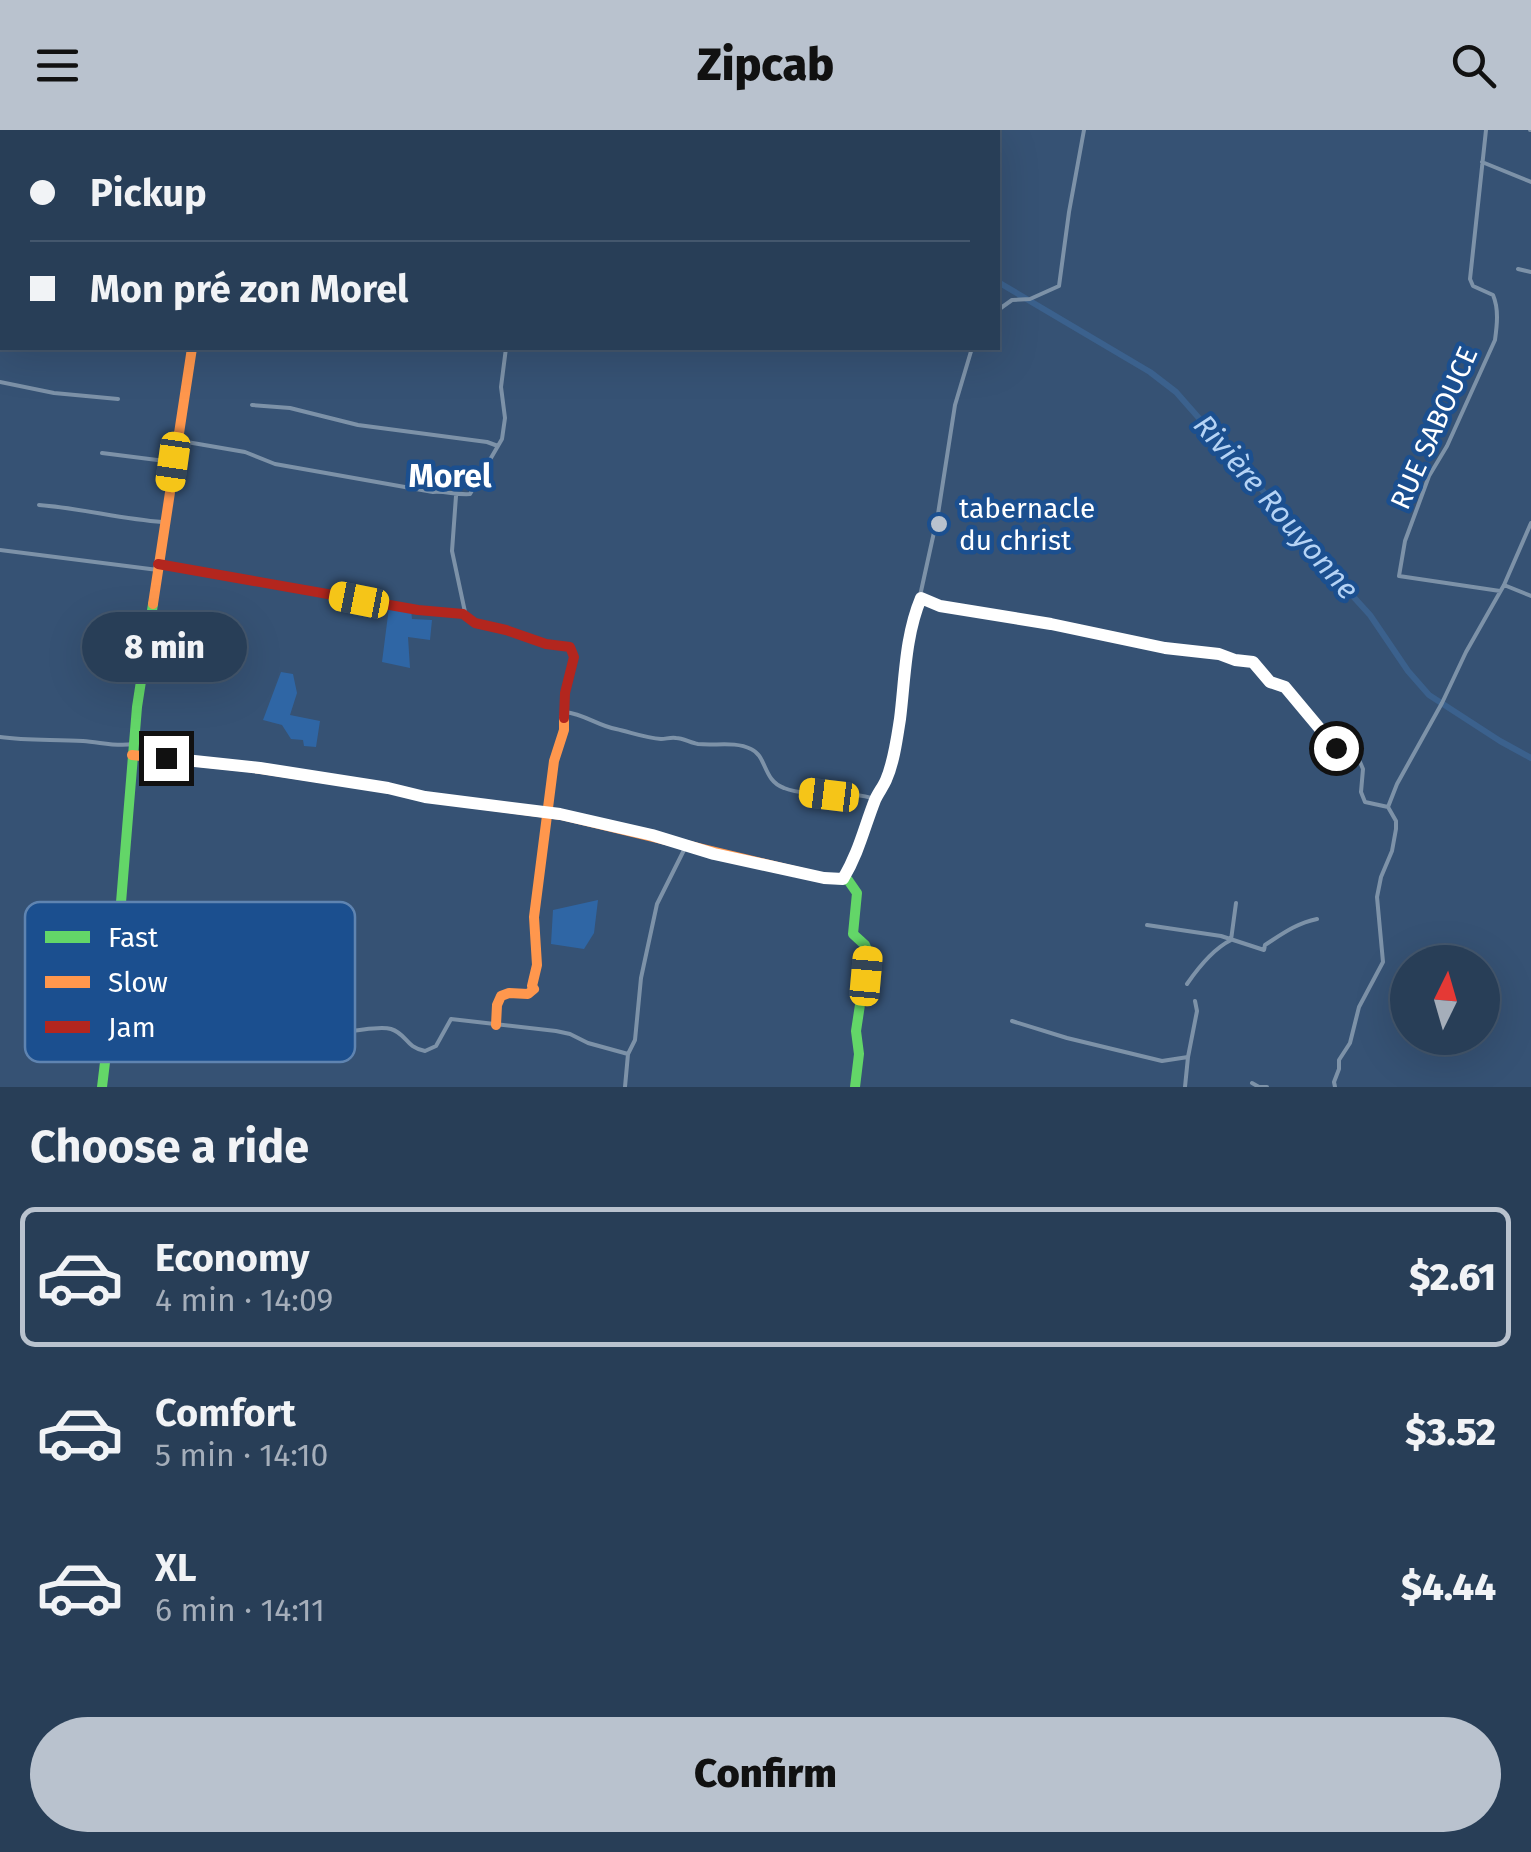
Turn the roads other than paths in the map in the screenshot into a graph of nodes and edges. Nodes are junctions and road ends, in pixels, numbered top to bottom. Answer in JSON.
{"nodes":[{"id":1,"x":1084,"y":130,"type":"edge"},
{"id":2,"x":1486,"y":130,"type":"edge"},
{"id":3,"x":1482,"y":162,"type":"junction"},
{"id":4,"x":1531,"y":182,"type":"edge"},
{"id":5,"x":1518,"y":270,"type":"dead end"},
{"id":6,"x":1531,"y":272,"type":"edge"},
{"id":7,"x":1000,"y":309,"type":"edge"},
{"id":8,"x":192,"y":350,"type":"edge"},
{"id":9,"x":506,"y":350,"type":"edge"},
{"id":10,"x":971,"y":350,"type":"edge"},
{"id":11,"x":0,"y":382,"type":"edge"},
{"id":12,"x":118,"y":399,"type":"dead end"},
{"id":13,"x":252,"y":406,"type":"dead end"},
{"id":14,"x":176,"y":440,"type":"junction"},
{"id":15,"x":498,"y":446,"type":"junction"},
{"id":16,"x":102,"y":453,"type":"dead end"},
{"id":17,"x":173,"y":462,"type":"junction"},
{"id":18,"x":456,"y":496,"type":"junction"},
{"id":19,"x":38,"y":505,"type":"dead end"},
{"id":20,"x":165,"y":522,"type":"junction"},
{"id":21,"x":1531,"y":523,"type":"edge"},
{"id":22,"x":0,"y":550,"type":"edge"},
{"id":23,"x":158,"y":567,"type":"junction"},
{"id":24,"x":1504,"y":585,"type":"junction"},
{"id":25,"x":1500,"y":591,"type":"junction"},
{"id":26,"x":1531,"y":596,"type":"edge"},
{"id":27,"x":921,"y":598,"type":"junction"},
{"id":28,"x":465,"y":617,"type":"junction"},
{"id":29,"x":566,"y":712,"type":"junction"},
{"id":30,"x":0,"y":737,"type":"edge"},
{"id":31,"x":133,"y":749,"type":"junction"},
{"id":32,"x":875,"y":799,"type":"junction"},
{"id":33,"x":1388,"y":807,"type":"junction"},
{"id":34,"x":548,"y":812,"type":"junction"},
{"id":35,"x":686,"y":846,"type":"junction"},
{"id":36,"x":843,"y":879,"type":"junction"},
{"id":37,"x":120,"y":902,"type":"edge"},
{"id":38,"x":1236,"y":903,"type":"dead end"},
{"id":39,"x":1316,"y":920,"type":"dead end"},
{"id":40,"x":1147,"y":925,"type":"dead end"},
{"id":41,"x":1231,"y":940,"type":"junction"},
{"id":42,"x":1187,"y":984,"type":"dead end"},
{"id":43,"x":1195,"y":1001,"type":"dead end"},
{"id":44,"x":1012,"y":1021,"type":"dead end"},
{"id":45,"x":496,"y":1025,"type":"junction"},
{"id":46,"x":355,"y":1031,"type":"edge"},
{"id":47,"x":628,"y":1054,"type":"junction"},
{"id":48,"x":1188,"y":1057,"type":"junction"},
{"id":49,"x":105,"y":1062,"type":"edge"},
{"id":50,"x":1252,"y":1083,"type":"dead end"},
{"id":51,"x":102,"y":1087,"type":"edge"},
{"id":52,"x":625,"y":1087,"type":"edge"},
{"id":53,"x":856,"y":1087,"type":"edge"},
{"id":54,"x":1185,"y":1087,"type":"edge"},
{"id":55,"x":1267,"y":1087,"type":"edge"},
{"id":56,"x":1335,"y":1087,"type":"edge"}],
"edges":[{"from":1,"to":7,"type":"street"},
{"from":2,"to":3,"type":"street","name":"RUE SABOUCE"},
{"from":3,"to":4,"type":"street"},
{"from":3,"to":25,"type":"street","name":"RUE SABOUCE"},
{"from":5,"to":6,"type":"street"},
{"from":8,"to":14,"type":"street"},
{"from":9,"to":15,"type":"street"},
{"from":10,"to":27,"type":"street"},
{"from":11,"to":12,"type":"street"},
{"from":13,"to":15,"type":"street"},
{"from":14,"to":17,"type":"street"},
{"from":14,"to":18,"type":"street"},
{"from":15,"to":18,"type":"street"},
{"from":16,"to":17,"type":"street"},
{"from":17,"to":20,"type":"street"},
{"from":18,"to":28,"type":"street"},
{"from":19,"to":20,"type":"street"},
{"from":20,"to":23,"type":"street"},
{"from":21,"to":24,"type":"street"},
{"from":22,"to":23,"type":"street"},
{"from":23,"to":28,"type":"street"},
{"from":23,"to":31,"type":"street"},
{"from":24,"to":25,"type":"street"},
{"from":24,"to":26,"type":"street"},
{"from":25,"to":33,"type":"street"},
{"from":27,"to":32,"type":"street"},
{"from":27,"to":33,"type":"street"},
{"from":28,"to":29,"type":"street"},
{"from":29,"to":32,"type":"street"},
{"from":29,"to":34,"type":"street"},
{"from":30,"to":31,"type":"street"},
{"from":31,"to":34,"type":"street"},
{"from":31,"to":37,"type":"street"},
{"from":32,"to":36,"type":"street"},
{"from":33,"to":56,"type":"street"},
{"from":34,"to":35,"type":"street"},
{"from":34,"to":45,"type":"street"},
{"from":35,"to":36,"type":"street"},
{"from":35,"to":47,"type":"street"},
{"from":36,"to":53,"type":"street"},
{"from":38,"to":41,"type":"street"},
{"from":39,"to":41,"type":"street"},
{"from":40,"to":41,"type":"street"},
{"from":41,"to":42,"type":"street"},
{"from":43,"to":48,"type":"street"},
{"from":44,"to":48,"type":"street"},
{"from":45,"to":46,"type":"street"},
{"from":45,"to":47,"type":"street"},
{"from":47,"to":52,"type":"street"},
{"from":48,"to":54,"type":"street"},
{"from":49,"to":51,"type":"street"},
{"from":50,"to":55,"type":"street"}]}
